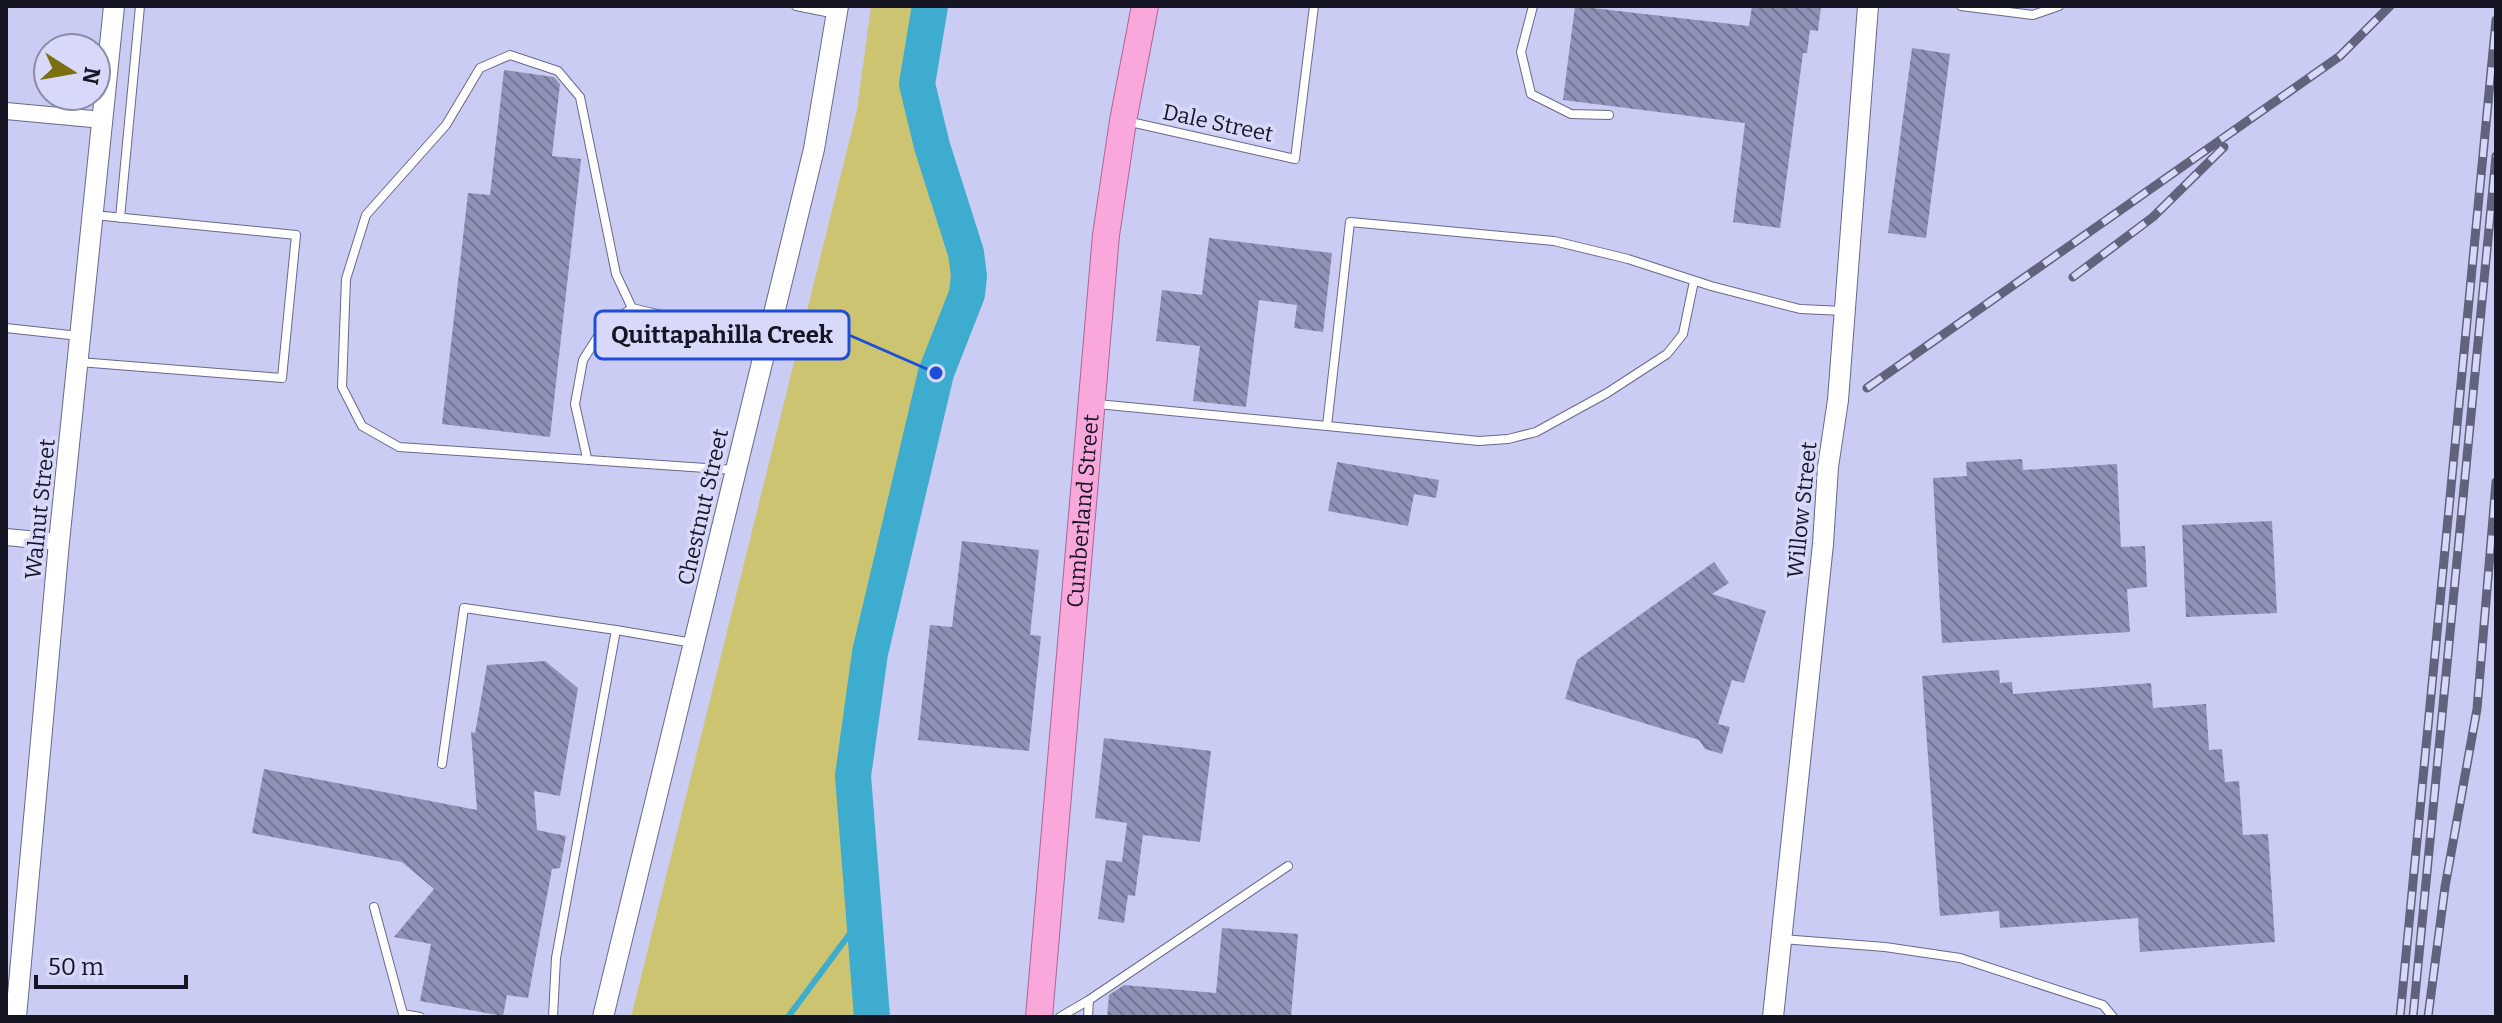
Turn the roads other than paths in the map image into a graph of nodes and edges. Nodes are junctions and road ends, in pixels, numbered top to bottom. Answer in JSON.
{"nodes":[{"id":1,"x":114,"y":6,"type":"edge"},
{"id":2,"x":140,"y":6,"type":"edge"},
{"id":3,"x":796,"y":6,"type":"edge"},
{"id":4,"x":1145,"y":6,"type":"edge"},
{"id":5,"x":1314,"y":6,"type":"edge"},
{"id":6,"x":1533,"y":6,"type":"edge"},
{"id":7,"x":1868,"y":6,"type":"edge"},
{"id":8,"x":1961,"y":6,"type":"edge"},
{"id":9,"x":2059,"y":6,"type":"edge"},
{"id":10,"x":837,"y":10,"type":"edge"},
{"id":11,"x":6,"y":111,"type":"edge"},
{"id":12,"x":1609,"y":115,"type":"dead end"},
{"id":13,"x":103,"y":120,"type":"junction"},
{"id":14,"x":1123,"y":121,"type":"junction"},
{"id":15,"x":93,"y":215,"type":"junction"},
{"id":16,"x":120,"y":218,"type":"junction"},
{"id":17,"x":1694,"y":281,"type":"junction"},
{"id":18,"x":632,"y":308,"type":"junction"},
{"id":19,"x":1845,"y":311,"type":"junction"},
{"id":20,"x":6,"y":328,"type":"edge"},
{"id":21,"x":80,"y":336,"type":"junction"},
{"id":22,"x":768,"y":340,"type":"junction"},
{"id":23,"x":78,"y":362,"type":"junction"},
{"id":24,"x":1092,"y":403,"type":"junction"},
{"id":25,"x":1327,"y":426,"type":"junction"},
{"id":26,"x":587,"y":458,"type":"junction"},
{"id":27,"x":736,"y":470,"type":"junction"},
{"id":28,"x":6,"y":537,"type":"edge"},
{"id":29,"x":59,"y":542,"type":"junction"},
{"id":30,"x":616,"y":630,"type":"junction"},
{"id":31,"x":695,"y":644,"type":"junction"},
{"id":32,"x":442,"y":764,"type":"dead end"},
{"id":33,"x":1288,"y":866,"type":"dead end"},
{"id":34,"x":374,"y":907,"type":"dead end"},
{"id":35,"x":1781,"y":939,"type":"junction"},
{"id":36,"x":14,"y":969,"type":"edge"},
{"id":37,"x":1089,"y":1000,"type":"junction"},
{"id":38,"x":16,"y":1017,"type":"edge"},
{"id":39,"x":420,"y":1017,"type":"edge"},
{"id":40,"x":553,"y":1017,"type":"edge"},
{"id":41,"x":603,"y":1017,"type":"edge"},
{"id":42,"x":1039,"y":1017,"type":"edge"},
{"id":43,"x":1060,"y":1017,"type":"edge"},
{"id":44,"x":1088,"y":1017,"type":"edge"},
{"id":45,"x":1773,"y":1017,"type":"edge"},
{"id":46,"x":2113,"y":1017,"type":"edge"}],
"edges":[{"from":1,"to":13,"type":"street","name":"Walnut Street"},
{"from":2,"to":16,"type":"lane"},
{"from":3,"to":10,"type":"lane"},
{"from":4,"to":14,"type":"highway","name":"Cumberland Street"},
{"from":5,"to":14,"type":"lane","name":"Dale Street"},
{"from":6,"to":12,"type":"lane"},
{"from":7,"to":19,"type":"street","name":"Willow Street"},
{"from":8,"to":9,"type":"lane"},
{"from":10,"to":22,"type":"street","name":"Chestnut Street"},
{"from":11,"to":13,"type":"street"},
{"from":13,"to":15,"type":"street","name":"Walnut Street"},
{"from":14,"to":24,"type":"highway","name":"Cumberland Street"},
{"from":15,"to":16,"type":"lane"},
{"from":15,"to":21,"type":"street","name":"Walnut Street"},
{"from":16,"to":23,"type":"lane"},
{"from":17,"to":19,"type":"lane"},
{"from":17,"to":25,"type":"lane"},
{"from":17,"to":25,"type":"lane"},
{"from":18,"to":22,"type":"lane"},
{"from":18,"to":26,"type":"lane"},
{"from":18,"to":26,"type":"lane"},
{"from":19,"to":35,"type":"street","name":"Willow Street"},
{"from":20,"to":21,"type":"lane"},
{"from":21,"to":23,"type":"street","name":"Walnut Street"},
{"from":22,"to":27,"type":"street","name":"Chestnut Street"},
{"from":23,"to":29,"type":"street","name":"Walnut Street"},
{"from":24,"to":25,"type":"lane"},
{"from":24,"to":42,"type":"highway","name":"Cumberland Street"},
{"from":26,"to":27,"type":"lane"},
{"from":27,"to":31,"type":"street","name":"Chestnut Street"},
{"from":28,"to":29,"type":"street"},
{"from":29,"to":36,"type":"street","name":"Walnut Street"},
{"from":30,"to":31,"type":"lane"},
{"from":30,"to":32,"type":"lane"},
{"from":30,"to":40,"type":"lane"},
{"from":31,"to":41,"type":"street","name":"Chestnut Street"},
{"from":33,"to":37,"type":"lane"},
{"from":34,"to":39,"type":"lane"},
{"from":35,"to":45,"type":"street","name":"Willow Street"},
{"from":35,"to":46,"type":"lane"},
{"from":36,"to":38,"type":"street","name":"Walnut Street"},
{"from":37,"to":43,"type":"lane"},
{"from":37,"to":44,"type":"lane"}]}
